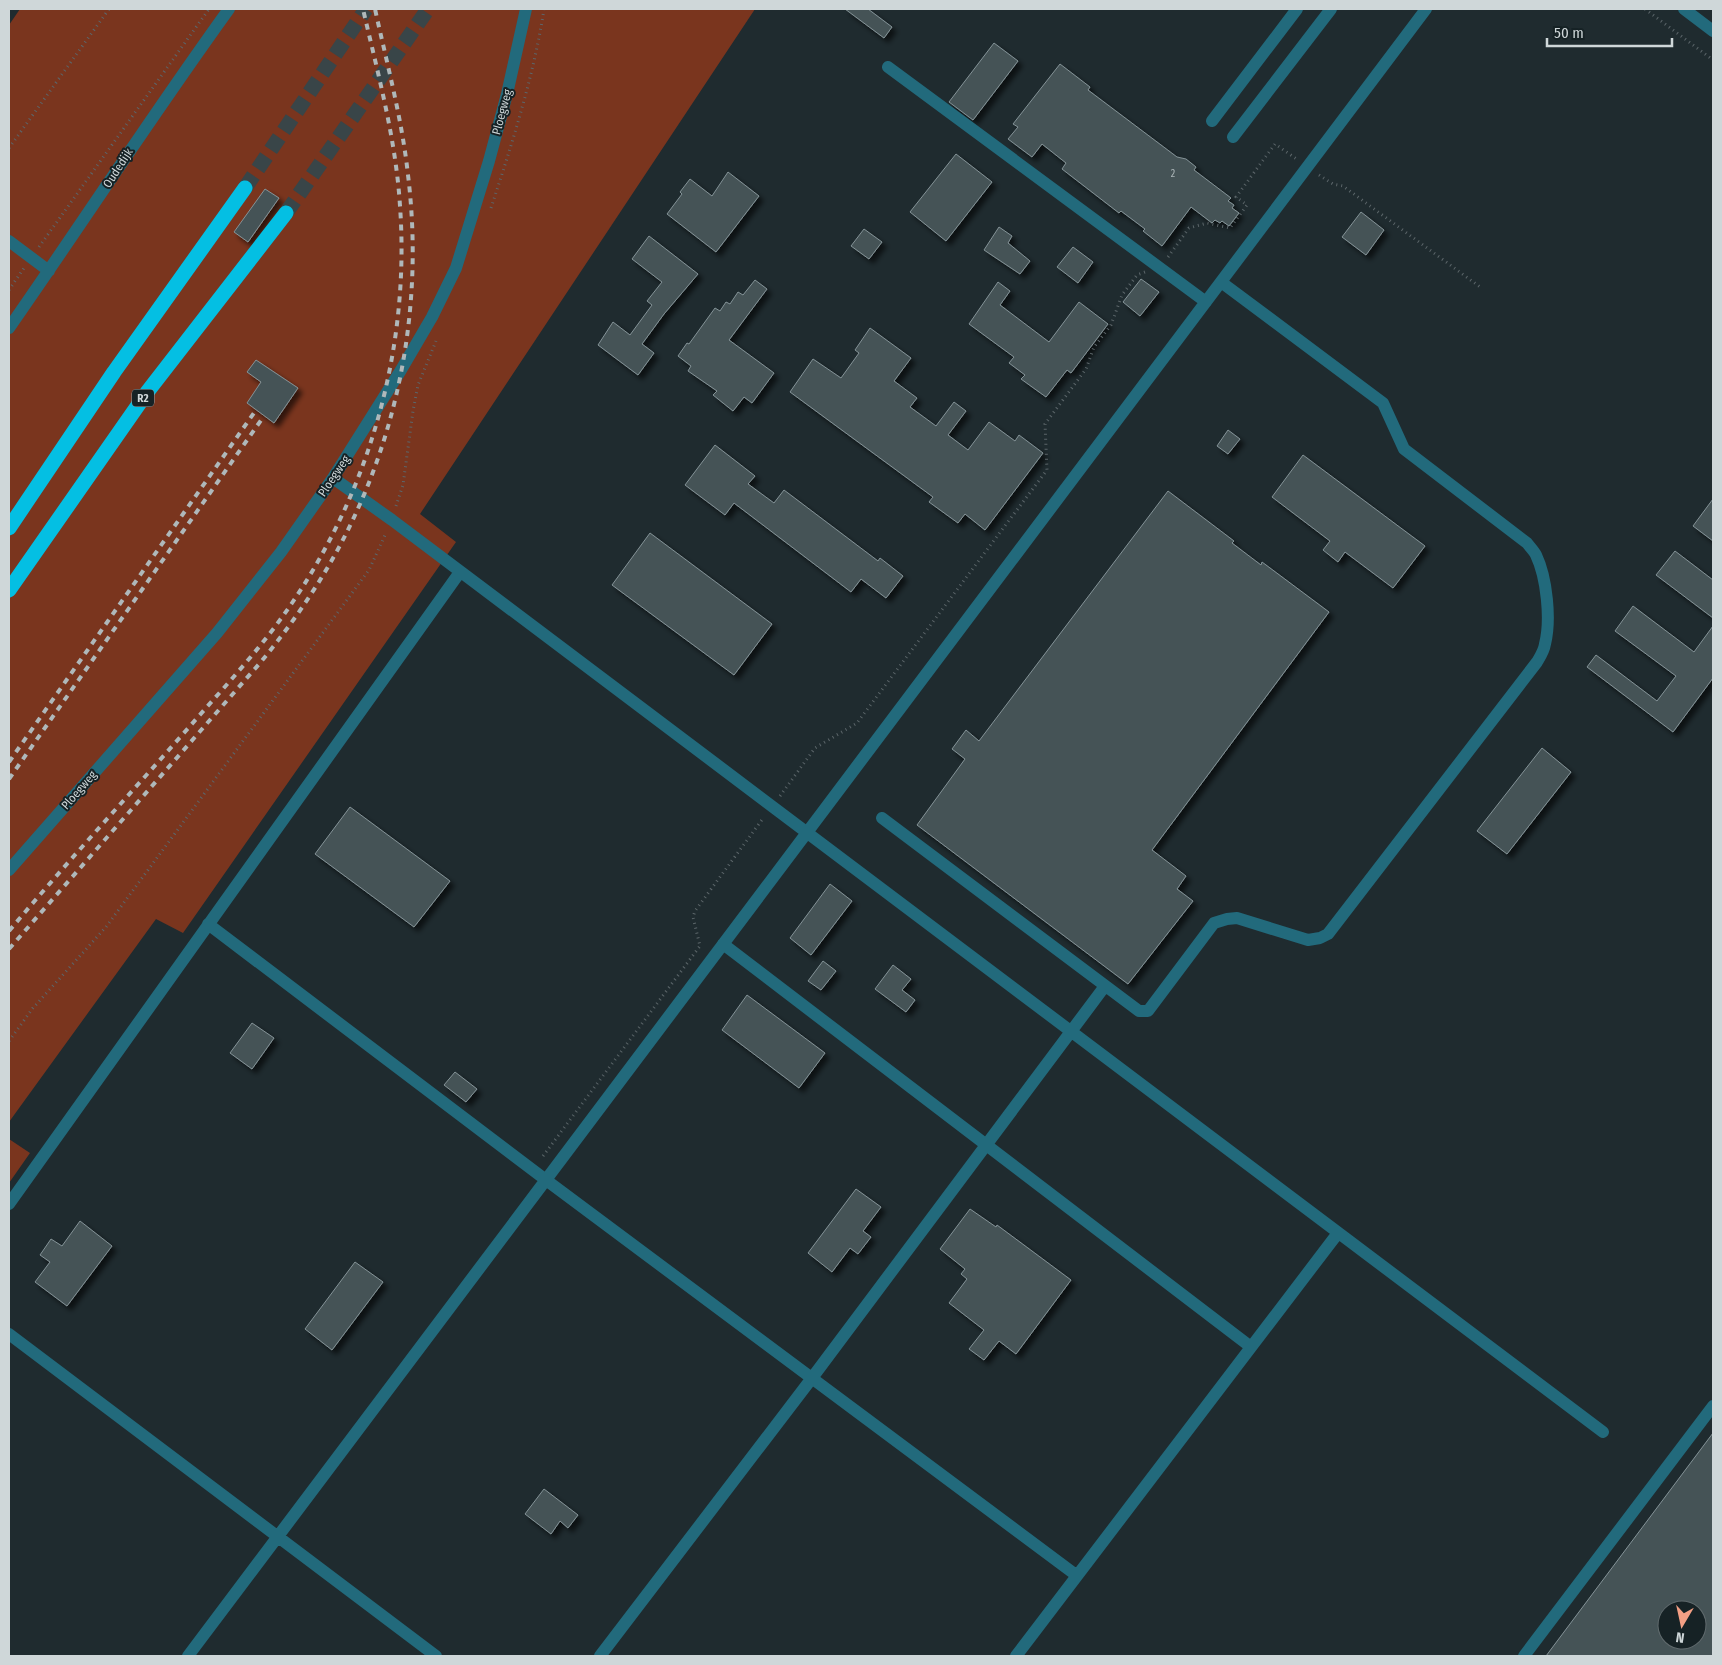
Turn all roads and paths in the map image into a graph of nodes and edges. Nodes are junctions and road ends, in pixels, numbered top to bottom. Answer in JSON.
{"nodes":[{"id":1,"x":109,"y":9,"type":"edge"},
{"id":2,"x":208,"y":9,"type":"edge"},
{"id":3,"x":229,"y":9,"type":"edge"},
{"id":4,"x":526,"y":9,"type":"edge"},
{"id":5,"x":544,"y":9,"type":"edge"},
{"id":6,"x":1297,"y":9,"type":"edge"},
{"id":7,"x":1330,"y":9,"type":"edge"},
{"id":8,"x":1426,"y":9,"type":"edge"},
{"id":9,"x":1645,"y":9,"type":"edge"},
{"id":10,"x":1684,"y":9,"type":"edge"},
{"id":11,"x":1713,"y":31,"type":"edge"},
{"id":12,"x":1713,"y":60,"type":"edge"},
{"id":13,"x":888,"y":67,"type":"dead end"},
{"id":14,"x":1212,"y":121,"type":"dead end"},
{"id":15,"x":1233,"y":137,"type":"dead end"},
{"id":16,"x":9,"y":148,"type":"edge"},
{"id":17,"x":245,"y":188,"type":"tunnel mouth"},
{"id":18,"x":286,"y":213,"type":"tunnel mouth"},
{"id":19,"x":488,"y":217,"type":"dead end"},
{"id":20,"x":9,"y":241,"type":"edge"},
{"id":21,"x":32,"y":258,"type":"junction"},
{"id":22,"x":49,"y":271,"type":"junction"},
{"id":23,"x":1221,"y":282,"type":"junction"},
{"id":24,"x":9,"y":290,"type":"edge"},
{"id":25,"x":1206,"y":302,"type":"junction"},
{"id":26,"x":9,"y":328,"type":"edge"},
{"id":27,"x":439,"y":334,"type":"dead end"},
{"id":28,"x":333,"y":478,"type":"junction"},
{"id":29,"x":392,"y":520,"type":"junction"},
{"id":30,"x":9,"y":528,"type":"edge"},
{"id":31,"x":460,"y":572,"type":"junction"},
{"id":32,"x":9,"y":590,"type":"edge"},
{"id":33,"x":882,"y":818,"type":"dead end"},
{"id":34,"x":807,"y":833,"type":"junction"},
{"id":35,"x":9,"y":870,"type":"edge"},
{"id":36,"x":208,"y":924,"type":"junction"},
{"id":37,"x":723,"y":944,"type":"junction"},
{"id":38,"x":1105,"y":986,"type":"junction"},
{"id":39,"x":1071,"y":1032,"type":"junction"},
{"id":40,"x":9,"y":1041,"type":"edge"},
{"id":41,"x":987,"y":1144,"type":"junction"},
{"id":42,"x":546,"y":1180,"type":"junction"},
{"id":43,"x":9,"y":1204,"type":"edge"},
{"id":44,"x":1338,"y":1233,"type":"junction"},
{"id":45,"x":9,"y":1334,"type":"edge"},
{"id":46,"x":1251,"y":1347,"type":"junction"},
{"id":47,"x":812,"y":1378,"type":"junction"},
{"id":48,"x":1713,"y":1406,"type":"edge"},
{"id":49,"x":1603,"y":1432,"type":"dead end"},
{"id":50,"x":277,"y":1537,"type":"junction"},
{"id":51,"x":1076,"y":1575,"type":"junction"},
{"id":52,"x":188,"y":1656,"type":"edge"},
{"id":53,"x":436,"y":1656,"type":"edge"},
{"id":54,"x":600,"y":1656,"type":"edge"},
{"id":55,"x":1016,"y":1656,"type":"edge"},
{"id":56,"x":1524,"y":1656,"type":"edge"}],
"edges":[{"from":1,"to":16,"type":"path"},
{"from":2,"to":21,"type":"path"},
{"from":3,"to":22,"type":"street","name":"Oudedijk"},
{"from":4,"to":28,"type":"street","name":"Ploegweg"},
{"from":5,"to":19,"type":"path"},
{"from":6,"to":14,"type":"street"},
{"from":7,"to":15,"type":"street"},
{"from":8,"to":23,"type":"street"},
{"from":9,"to":12,"type":"path"},
{"from":10,"to":11,"type":"street"},
{"from":13,"to":25,"type":"street"},
{"from":17,"to":30,"type":"highway"},
{"from":18,"to":32,"type":"highway","number":"R2"},
{"from":20,"to":21,"type":"street"},
{"from":21,"to":22,"type":"street"},
{"from":21,"to":24,"type":"path"},
{"from":22,"to":26,"type":"street","name":"Oudedijk"},
{"from":23,"to":25,"type":"street"},
{"from":23,"to":38,"type":"street"},
{"from":25,"to":34,"type":"street"},
{"from":27,"to":29,"type":"path"},
{"from":28,"to":29,"type":"street"},
{"from":28,"to":35,"type":"street","name":"Ploegweg"},
{"from":29,"to":31,"type":"street"},
{"from":29,"to":40,"type":"path"},
{"from":31,"to":34,"type":"street"},
{"from":31,"to":36,"type":"street"},
{"from":33,"to":38,"type":"street"},
{"from":34,"to":37,"type":"street"},
{"from":34,"to":39,"type":"street"},
{"from":36,"to":42,"type":"street"},
{"from":36,"to":43,"type":"street"},
{"from":37,"to":41,"type":"street"},
{"from":37,"to":42,"type":"street"},
{"from":38,"to":39,"type":"street"},
{"from":39,"to":41,"type":"street"},
{"from":39,"to":44,"type":"street"},
{"from":41,"to":46,"type":"street"},
{"from":41,"to":47,"type":"street"},
{"from":42,"to":47,"type":"street"},
{"from":42,"to":50,"type":"street"},
{"from":44,"to":46,"type":"street"},
{"from":44,"to":49,"type":"street"},
{"from":45,"to":50,"type":"street"},
{"from":46,"to":51,"type":"street"},
{"from":47,"to":51,"type":"street"},
{"from":47,"to":54,"type":"street"},
{"from":48,"to":56,"type":"street"},
{"from":50,"to":52,"type":"street"},
{"from":50,"to":53,"type":"street"},
{"from":51,"to":55,"type":"street"}]}
